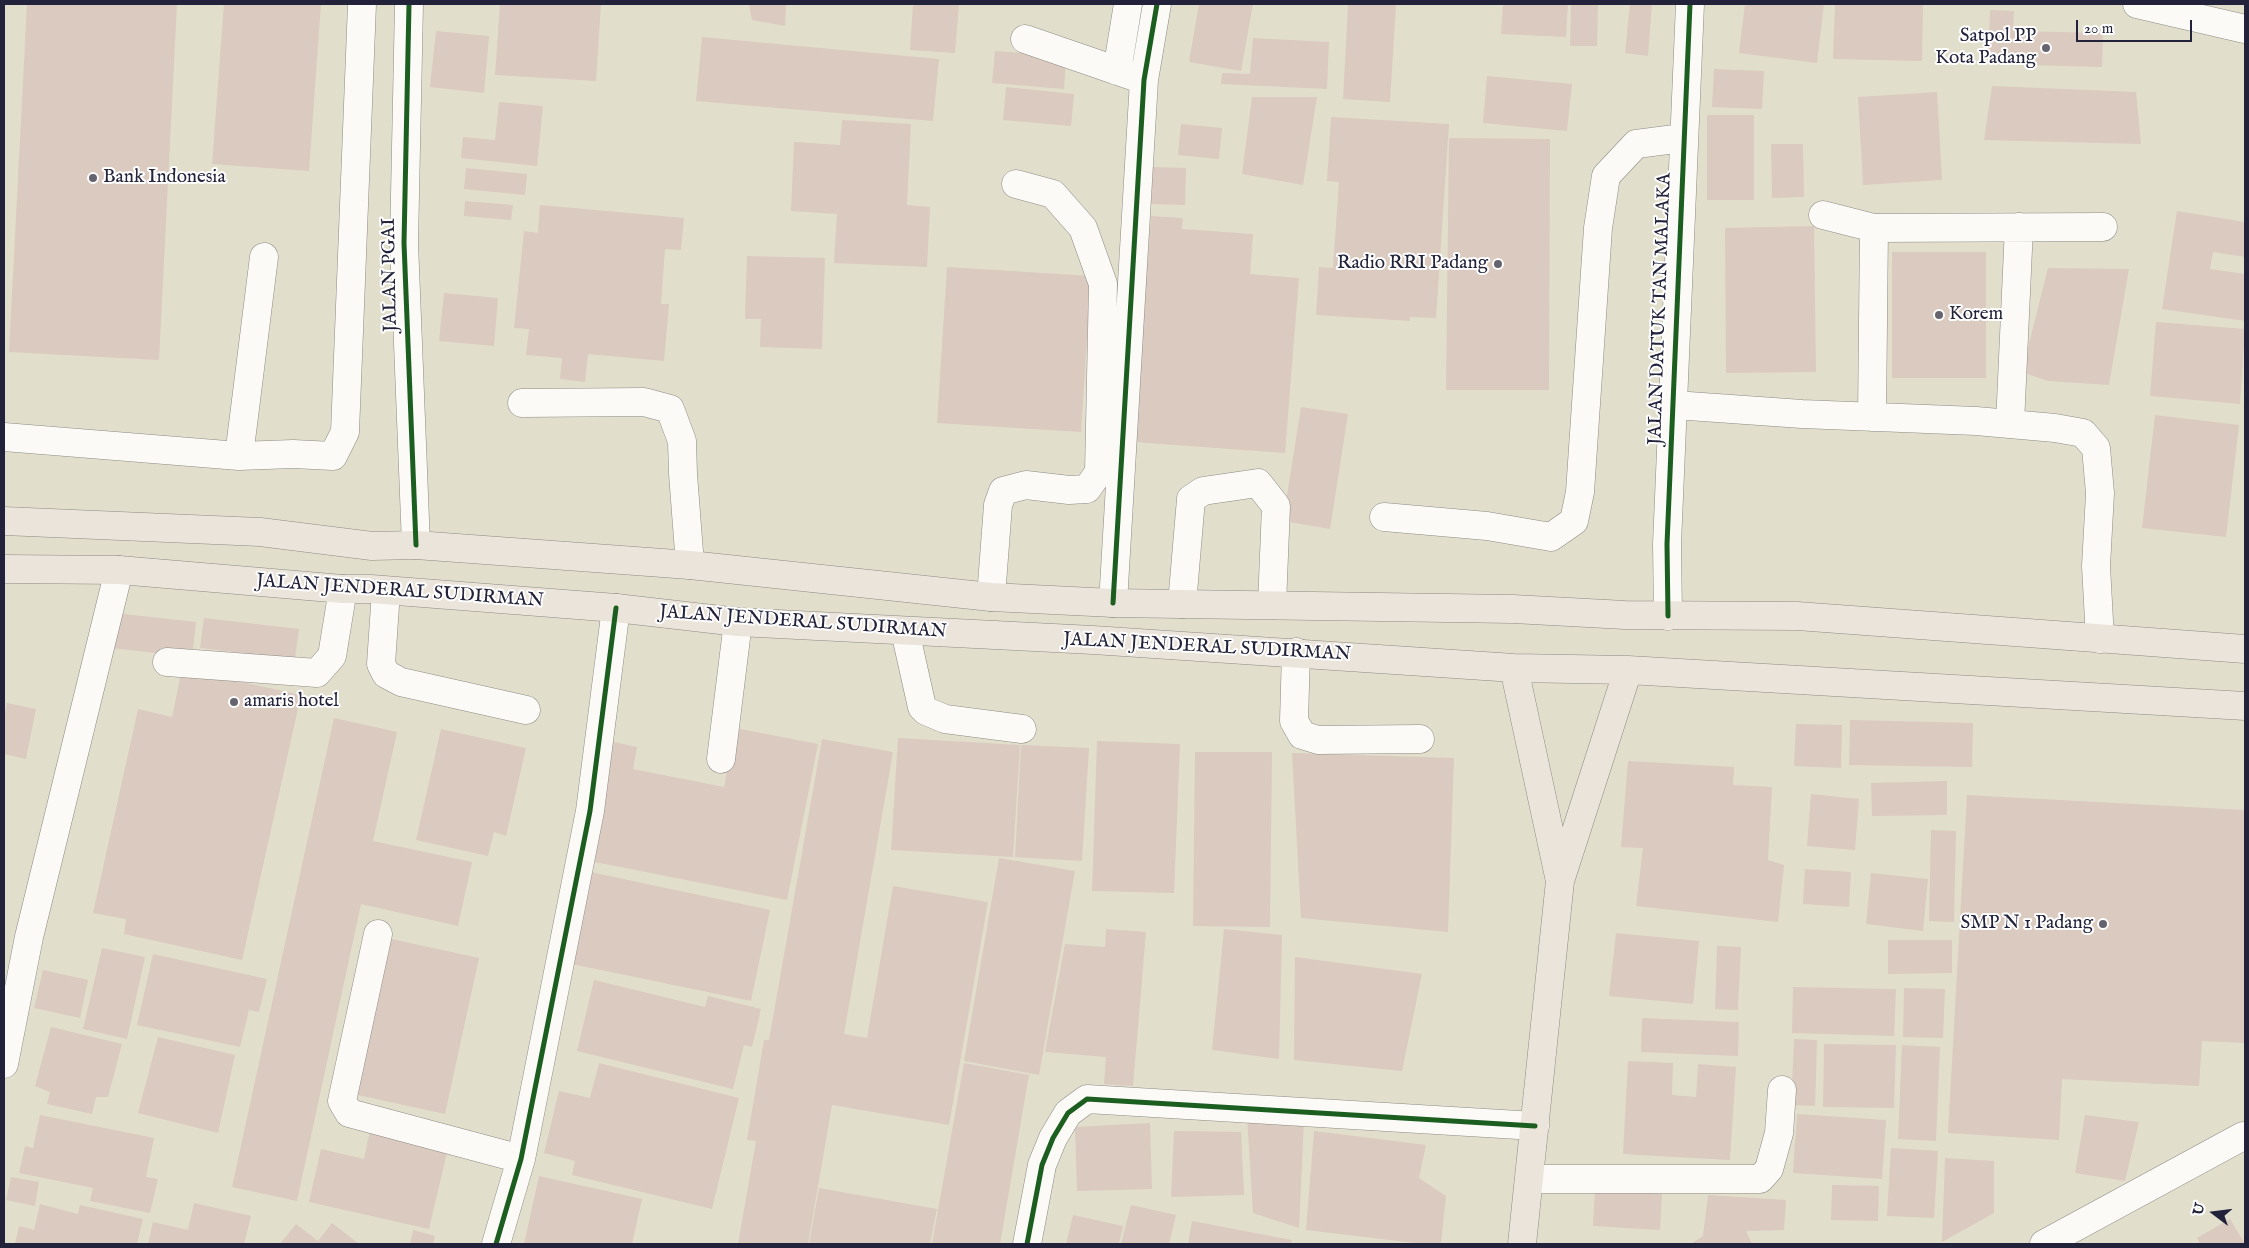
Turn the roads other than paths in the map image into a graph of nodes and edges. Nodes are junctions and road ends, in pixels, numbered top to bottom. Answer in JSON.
{"nodes":[{"id":1,"x":362,"y":4,"type":"edge"},
{"id":2,"x":410,"y":4,"type":"edge"},
{"id":3,"x":1128,"y":4,"type":"edge"},
{"id":4,"x":1157,"y":4,"type":"edge"},
{"id":5,"x":1690,"y":4,"type":"edge"},
{"id":6,"x":2140,"y":4,"type":"edge"},
{"id":7,"x":2245,"y":29,"type":"edge"},
{"id":8,"x":1024,"y":39,"type":"dead end"},
{"id":9,"x":1117,"y":71,"type":"junction"},
{"id":10,"x":1144,"y":80,"type":"junction"},
{"id":11,"x":1683,"y":138,"type":"junction"},
{"id":12,"x":1016,"y":184,"type":"dead end"},
{"id":13,"x":1822,"y":215,"type":"dead end"},
{"id":14,"x":2020,"y":227,"type":"junction"},
{"id":15,"x":2103,"y":227,"type":"dead end"},
{"id":16,"x":1874,"y":228,"type":"junction"},
{"id":17,"x":264,"y":257,"type":"dead end"},
{"id":18,"x":522,"y":403,"type":"dead end"},
{"id":19,"x":1674,"y":405,"type":"junction"},
{"id":20,"x":1872,"y":417,"type":"junction"},
{"id":21,"x":2010,"y":424,"type":"junction"},
{"id":22,"x":4,"y":437,"type":"edge"},
{"id":23,"x":239,"y":456,"type":"junction"},
{"id":24,"x":1384,"y":517,"type":"dead end"},
{"id":25,"x":4,"y":521,"type":"edge"},
{"id":26,"x":416,"y":545,"type":"junction"},
{"id":27,"x":690,"y":565,"type":"junction"},
{"id":28,"x":4,"y":569,"type":"edge"},
{"id":29,"x":119,"y":570,"type":"junction"},
{"id":30,"x":343,"y":589,"type":"junction"},
{"id":31,"x":386,"y":591,"type":"junction"},
{"id":32,"x":991,"y":597,"type":"junction"},
{"id":33,"x":1114,"y":603,"type":"junction"},
{"id":34,"x":1182,"y":604,"type":"junction"},
{"id":35,"x":1272,"y":605,"type":"junction"},
{"id":36,"x":616,"y":608,"type":"junction"},
{"id":37,"x":1668,"y":616,"type":"junction"},
{"id":38,"x":738,"y":622,"type":"junction"},
{"id":39,"x":905,"y":631,"type":"junction"},
{"id":40,"x":2100,"y":639,"type":"junction"},
{"id":41,"x":2245,"y":649,"type":"edge"},
{"id":42,"x":1296,"y":652,"type":"junction"},
{"id":43,"x":167,"y":662,"type":"dead end"},
{"id":44,"x":1514,"y":668,"type":"junction"},
{"id":45,"x":1628,"y":670,"type":"junction"},
{"id":46,"x":2245,"y":706,"type":"edge"},
{"id":47,"x":526,"y":710,"type":"dead end"},
{"id":48,"x":1022,"y":729,"type":"dead end"},
{"id":49,"x":1420,"y":739,"type":"dead end"},
{"id":50,"x":721,"y":758,"type":"dead end"},
{"id":51,"x":1560,"y":881,"type":"junction"},
{"id":52,"x":378,"y":934,"type":"dead end"},
{"id":53,"x":4,"y":1064,"type":"edge"},
{"id":54,"x":1782,"y":1090,"type":"dead end"},
{"id":55,"x":1535,"y":1126,"type":"junction"},
{"id":56,"x":2243,"y":1136,"type":"dead end"},
{"id":57,"x":521,"y":1159,"type":"junction"},
{"id":58,"x":1530,"y":1179,"type":"junction"},
{"id":59,"x":496,"y":1244,"type":"edge"},
{"id":60,"x":1027,"y":1244,"type":"edge"},
{"id":61,"x":1522,"y":1244,"type":"edge"},
{"id":62,"x":2044,"y":1244,"type":"edge"}],
"edges":[{"from":1,"to":23,"type":"street"},
{"from":2,"to":26,"type":"street","name":"JALAN PGAI"},
{"from":3,"to":9,"type":"street"},
{"from":4,"to":10,"type":"street"},
{"from":5,"to":11,"type":"street","name":"JALAN DATUK TAN MALAKA"},
{"from":6,"to":7,"type":"street"},
{"from":8,"to":9,"type":"street"},
{"from":9,"to":10,"type":"street"},
{"from":10,"to":33,"type":"street"},
{"from":11,"to":19,"type":"street","name":"JALAN DATUK TAN MALAKA"},
{"from":11,"to":24,"type":"street"},
{"from":12,"to":32,"type":"street"},
{"from":13,"to":16,"type":"street"},
{"from":14,"to":15,"type":"street"},
{"from":14,"to":16,"type":"street"},
{"from":14,"to":21,"type":"street"},
{"from":16,"to":20,"type":"street"},
{"from":17,"to":23,"type":"street"},
{"from":18,"to":27,"type":"street"},
{"from":19,"to":20,"type":"street"},
{"from":19,"to":37,"type":"street","name":"JALAN DATUK TAN MALAKA"},
{"from":20,"to":21,"type":"street"},
{"from":21,"to":40,"type":"street"},
{"from":22,"to":23,"type":"street"},
{"from":25,"to":26,"type":"main road"},
{"from":26,"to":27,"type":"main road"},
{"from":27,"to":32,"type":"main road"},
{"from":28,"to":29,"type":"main road","name":"JALAN JENDERAL SUDIRMAN"},
{"from":29,"to":30,"type":"main road","name":"JALAN JENDERAL SUDIRMAN"},
{"from":29,"to":53,"type":"street"},
{"from":30,"to":31,"type":"main road","name":"JALAN JENDERAL SUDIRMAN"},
{"from":30,"to":43,"type":"street"},
{"from":31,"to":36,"type":"main road","name":"JALAN JENDERAL SUDIRMAN"},
{"from":31,"to":47,"type":"street"},
{"from":32,"to":33,"type":"main road"},
{"from":33,"to":34,"type":"main road"},
{"from":34,"to":35,"type":"main road"},
{"from":34,"to":35,"type":"street"},
{"from":35,"to":37,"type":"main road"},
{"from":36,"to":38,"type":"main road","name":"JALAN JENDERAL SUDIRMAN"},
{"from":36,"to":57,"type":"street"},
{"from":37,"to":40,"type":"main road"},
{"from":38,"to":39,"type":"main road","name":"JALAN JENDERAL SUDIRMAN"},
{"from":38,"to":50,"type":"street"},
{"from":39,"to":42,"type":"main road","name":"JALAN JENDERAL SUDIRMAN"},
{"from":39,"to":48,"type":"street"},
{"from":40,"to":41,"type":"main road"},
{"from":42,"to":44,"type":"main road","name":"JALAN JENDERAL SUDIRMAN"},
{"from":42,"to":49,"type":"street"},
{"from":44,"to":45,"type":"main road","name":"JALAN JENDERAL SUDIRMAN"},
{"from":44,"to":51,"type":"main road"},
{"from":45,"to":46,"type":"main road","name":"JALAN JENDERAL SUDIRMAN"},
{"from":45,"to":51,"type":"main road"},
{"from":51,"to":55,"type":"main road"},
{"from":52,"to":57,"type":"street"},
{"from":54,"to":58,"type":"street"},
{"from":55,"to":58,"type":"main road"},
{"from":55,"to":60,"type":"street"},
{"from":56,"to":62,"type":"street"},
{"from":57,"to":59,"type":"street"},
{"from":58,"to":61,"type":"main road"}]}
